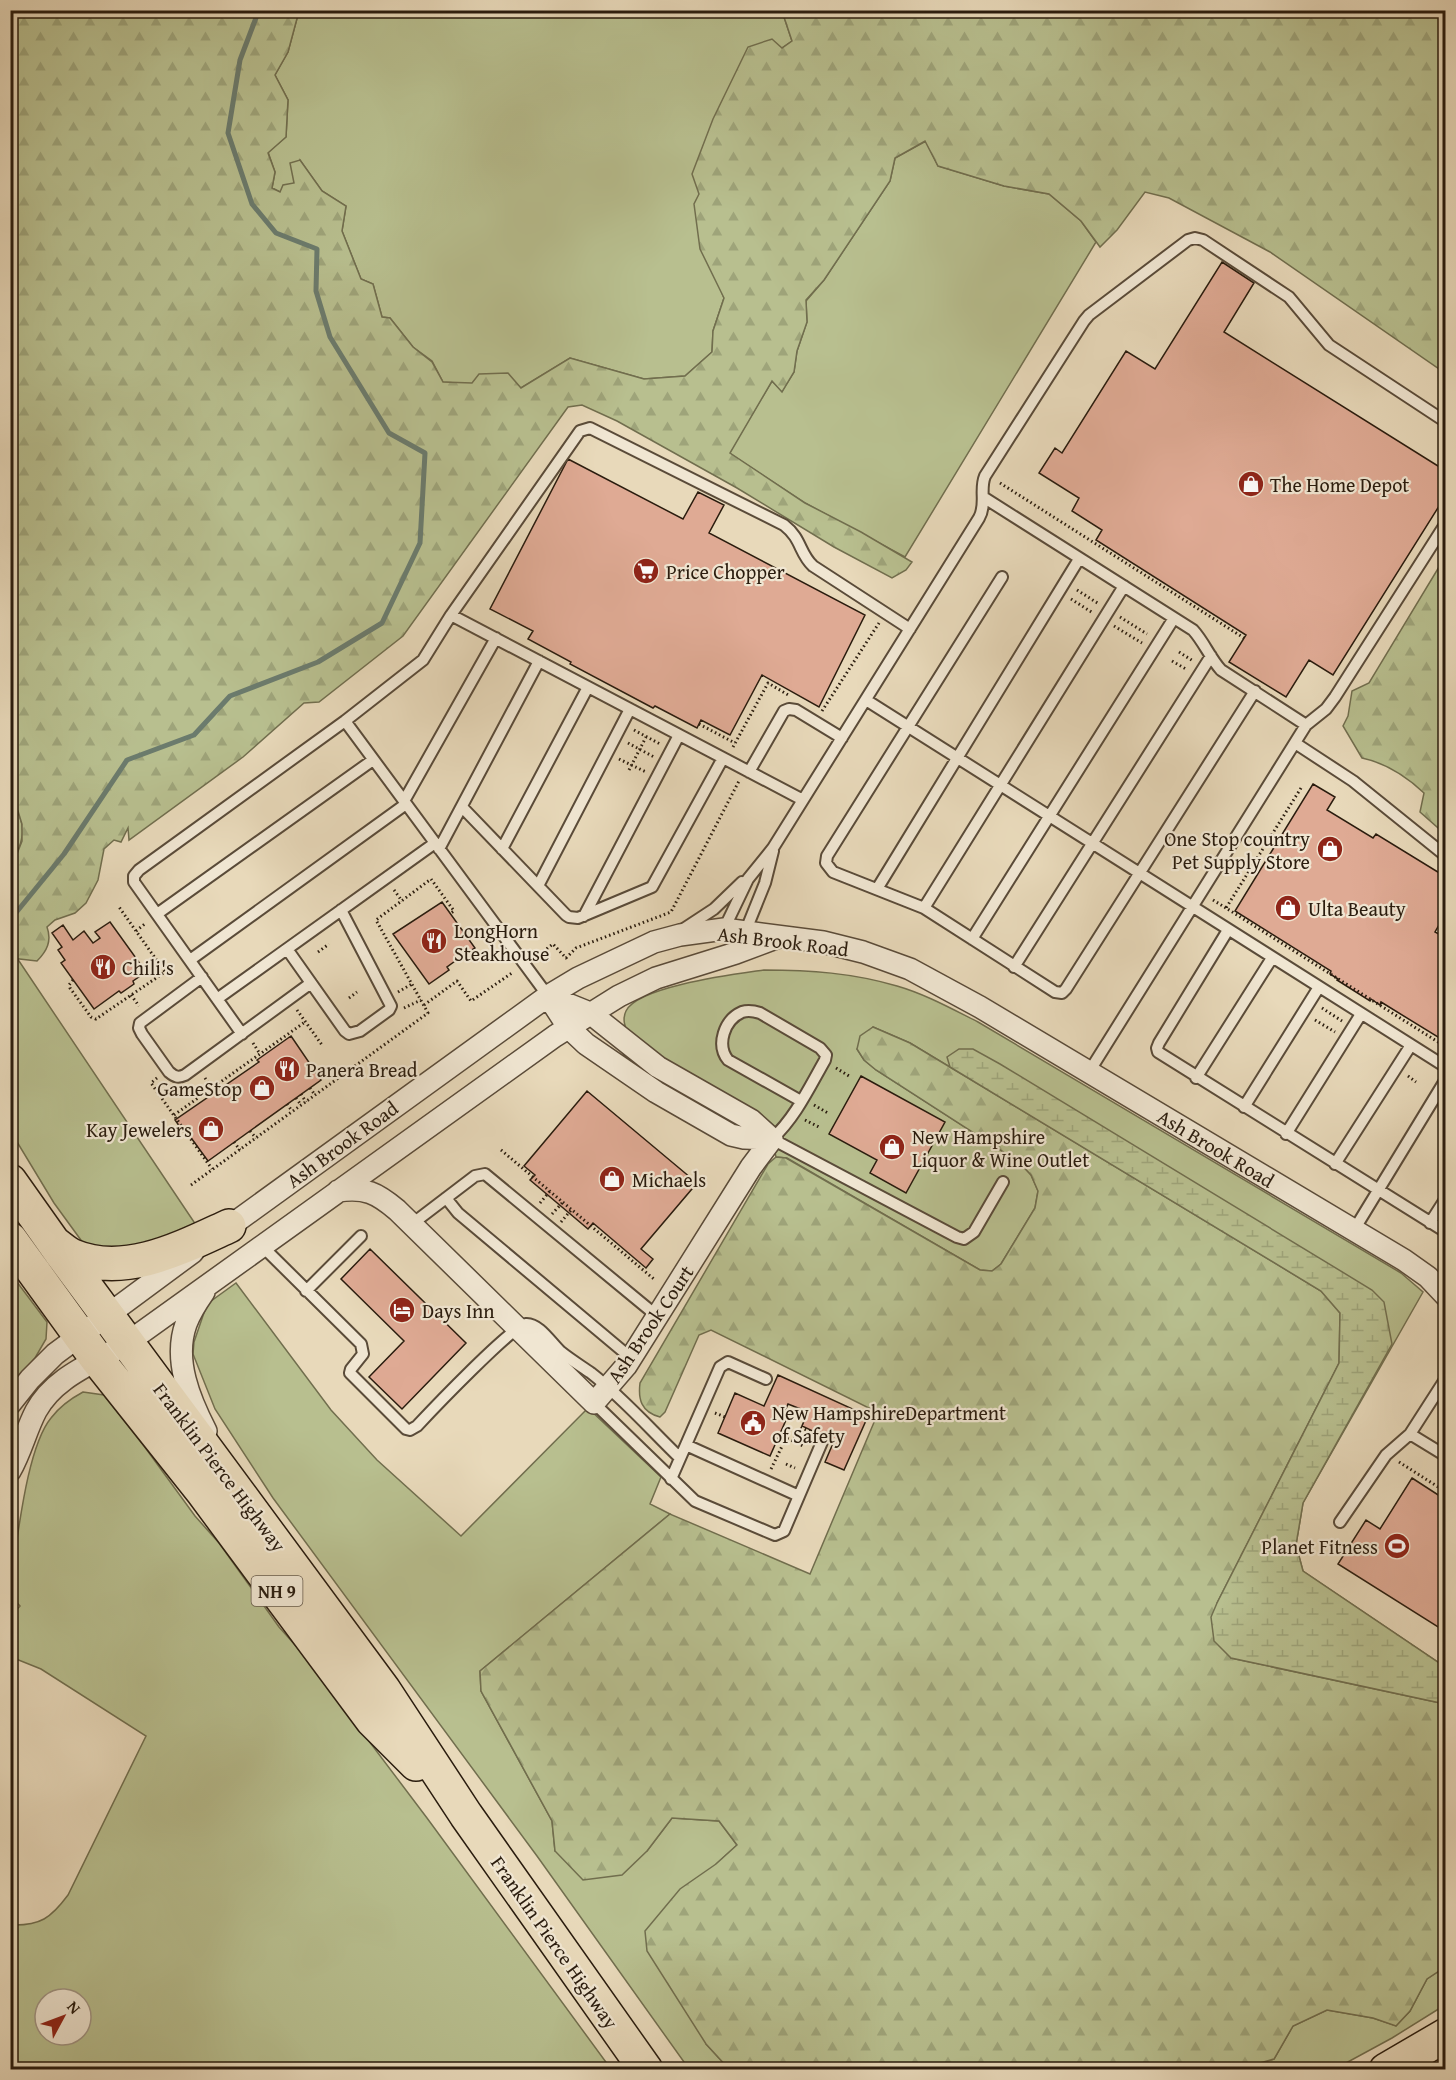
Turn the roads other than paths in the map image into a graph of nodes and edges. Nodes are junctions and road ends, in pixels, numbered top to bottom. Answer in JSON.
{"nodes":[{"id":1,"x":1446,"y":422,"type":"edge"},
{"id":2,"x":983,"y":497,"type":"junction"},
{"id":3,"x":1446,"y":523,"type":"edge"},
{"id":4,"x":1079,"y":559,"type":"junction"},
{"id":5,"x":1002,"y":577,"type":"dead end"},
{"id":6,"x":1124,"y":586,"type":"junction"},
{"id":7,"x":451,"y":615,"type":"junction"},
{"id":8,"x":1174,"y":618,"type":"junction"},
{"id":9,"x":910,"y":629,"type":"junction"},
{"id":10,"x":496,"y":638,"type":"junction"},
{"id":11,"x":1211,"y":656,"type":"junction"},
{"id":12,"x":539,"y":661,"type":"junction"},
{"id":13,"x":588,"y":687,"type":"junction"},
{"id":14,"x":1255,"y":691,"type":"junction"},
{"id":15,"x":866,"y":700,"type":"junction"},
{"id":16,"x":630,"y":709,"type":"junction"},
{"id":17,"x":345,"y":721,"type":"junction"},
{"id":18,"x":1306,"y":724,"type":"junction"},
{"id":19,"x":909,"y":727,"type":"junction"},
{"id":20,"x":679,"y":735,"type":"junction"},
{"id":21,"x":842,"y":738,"type":"junction"},
{"id":22,"x":1295,"y":743,"type":"junction"},
{"id":23,"x":723,"y":758,"type":"junction"},
{"id":24,"x":958,"y":758,"type":"junction"},
{"id":25,"x":373,"y":760,"type":"junction"},
{"id":26,"x":749,"y":772,"type":"junction"},
{"id":27,"x":1000,"y":785,"type":"junction"},
{"id":28,"x":803,"y":800,"type":"junction"},
{"id":29,"x":405,"y":803,"type":"junction"},
{"id":30,"x":462,"y":807,"type":"junction"},
{"id":31,"x":1050,"y":817,"type":"junction"},
{"id":32,"x":1092,"y":843,"type":"junction"},
{"id":33,"x":437,"y":846,"type":"junction"},
{"id":34,"x":774,"y":848,"type":"junction"},
{"id":35,"x":502,"y":849,"type":"junction"},
{"id":36,"x":1446,"y":856,"type":"edge"},
{"id":37,"x":753,"y":871,"type":"junction"},
{"id":38,"x":1140,"y":874,"type":"junction"},
{"id":39,"x":538,"y":886,"type":"junction"},
{"id":40,"x":877,"y":889,"type":"junction"},
{"id":41,"x":1192,"y":907,"type":"junction"},
{"id":42,"x":924,"y":908,"type":"junction"},
{"id":43,"x":341,"y":910,"type":"junction"},
{"id":44,"x":157,"y":914,"type":"junction"},
{"id":45,"x":584,"y":916,"type":"junction"},
{"id":46,"x":724,"y":929,"type":"junction"},
{"id":47,"x":1228,"y":930,"type":"junction"},
{"id":48,"x":745,"y":932,"type":"junction"},
{"id":49,"x":778,"y":937,"type":"junction"},
{"id":50,"x":972,"y":939,"type":"junction"},
{"id":51,"x":654,"y":942,"type":"junction"},
{"id":52,"x":287,"y":949,"type":"junction"},
{"id":53,"x":736,"y":954,"type":"junction"},
{"id":54,"x":1272,"y":958,"type":"junction"},
{"id":55,"x":190,"y":960,"type":"junction"},
{"id":56,"x":1014,"y":967,"type":"junction"},
{"id":57,"x":202,"y":977,"type":"junction"},
{"id":58,"x":311,"y":983,"type":"junction"},
{"id":59,"x":1319,"y":987,"type":"junction"},
{"id":60,"x":548,"y":996,"type":"junction"},
{"id":61,"x":217,"y":999,"type":"junction"},
{"id":62,"x":590,"y":1013,"type":"junction"},
{"id":63,"x":1361,"y":1014,"type":"junction"},
{"id":64,"x":568,"y":1028,"type":"junction"},
{"id":65,"x":242,"y":1034,"type":"junction"},
{"id":66,"x":1410,"y":1045,"type":"junction"},
{"id":67,"x":1446,"y":1067,"type":"edge"},
{"id":68,"x":1089,"y":1072,"type":"junction"},
{"id":69,"x":1196,"y":1078,"type":"junction"},
{"id":70,"x":1446,"y":1079,"type":"edge"},
{"id":71,"x":801,"y":1101,"type":"junction"},
{"id":72,"x":1244,"y":1107,"type":"junction"},
{"id":73,"x":1286,"y":1134,"type":"junction"},
{"id":74,"x":772,"y":1139,"type":"junction"},
{"id":75,"x":1335,"y":1164,"type":"junction"},
{"id":76,"x":10,"y":1181,"type":"edge"},
{"id":77,"x":1003,"y":1182,"type":"dead end"},
{"id":78,"x":338,"y":1191,"type":"junction"},
{"id":79,"x":1378,"y":1191,"type":"junction"},
{"id":80,"x":446,"y":1198,"type":"junction"},
{"id":81,"x":1446,"y":1198,"type":"edge"},
{"id":82,"x":1430,"y":1223,"type":"junction"},
{"id":83,"x":411,"y":1224,"type":"junction"},
{"id":84,"x":230,"y":1226,"type":"junction"},
{"id":85,"x":1354,"y":1230,"type":"junction"},
{"id":86,"x":1446,"y":1232,"type":"edge"},
{"id":87,"x":361,"y":1236,"type":"dead end"},
{"id":88,"x":10,"y":1239,"type":"edge"},
{"id":89,"x":53,"y":1243,"type":"junction"},
{"id":90,"x":262,"y":1246,"type":"junction"},
{"id":91,"x":208,"y":1284,"type":"junction"},
{"id":92,"x":306,"y":1291,"type":"junction"},
{"id":93,"x":1446,"y":1296,"type":"edge"},
{"id":94,"x":106,"y":1315,"type":"junction"},
{"id":95,"x":657,"y":1316,"type":"junction"},
{"id":96,"x":518,"y":1329,"type":"junction"},
{"id":97,"x":127,"y":1343,"type":"junction"},
{"id":98,"x":88,"y":1347,"type":"junction"},
{"id":99,"x":631,"y":1358,"type":"junction"},
{"id":100,"x":1446,"y":1378,"type":"edge"},
{"id":101,"x":766,"y":1379,"type":"dead end"},
{"id":102,"x":601,"y":1395,"type":"junction"},
{"id":103,"x":10,"y":1404,"type":"edge"},
{"id":104,"x":1410,"y":1434,"type":"junction"},
{"id":105,"x":819,"y":1438,"type":"road end"},
{"id":106,"x":686,"y":1445,"type":"junction"},
{"id":107,"x":1446,"y":1456,"type":"edge"},
{"id":108,"x":680,"y":1458,"type":"junction"},
{"id":109,"x":10,"y":1471,"type":"edge"},
{"id":110,"x":671,"y":1479,"type":"junction"},
{"id":111,"x":233,"y":1485,"type":"junction"},
{"id":112,"x":799,"y":1496,"type":"junction"},
{"id":113,"x":1340,"y":1522,"type":"dead end"},
{"id":114,"x":466,"y":1815,"type":"junction"},
{"id":115,"x":1446,"y":2035,"type":"edge"},
{"id":116,"x":645,"y":2070,"type":"edge"},
{"id":117,"x":1386,"y":2070,"type":"edge"}],
"edges":[{"from":1,"to":2,"type":"lane"},
{"from":2,"to":4,"type":"lane"},
{"from":2,"to":9,"type":"lane"},
{"from":3,"to":18,"type":"lane"},
{"from":4,"to":6,"type":"lane"},
{"from":4,"to":24,"type":"lane"},
{"from":5,"to":19,"type":"lane"},
{"from":6,"to":8,"type":"lane"},
{"from":6,"to":27,"type":"lane"},
{"from":7,"to":9,"type":"lane"},
{"from":7,"to":10,"type":"lane"},
{"from":7,"to":17,"type":"lane"},
{"from":8,"to":11,"type":"lane"},
{"from":8,"to":31,"type":"lane"},
{"from":9,"to":15,"type":"lane"},
{"from":10,"to":12,"type":"lane"},
{"from":10,"to":29,"type":"lane"},
{"from":11,"to":14,"type":"lane"},
{"from":11,"to":32,"type":"lane"},
{"from":12,"to":13,"type":"lane"},
{"from":12,"to":30,"type":"lane"},
{"from":13,"to":16,"type":"lane"},
{"from":13,"to":35,"type":"lane"},
{"from":14,"to":18,"type":"lane"},
{"from":14,"to":38,"type":"lane"},
{"from":15,"to":19,"type":"lane"},
{"from":15,"to":21,"type":"lane"},
{"from":16,"to":20,"type":"lane"},
{"from":16,"to":39,"type":"lane"},
{"from":17,"to":25,"type":"lane"},
{"from":17,"to":44,"type":"lane"},
{"from":18,"to":22,"type":"lane"},
{"from":19,"to":24,"type":"lane"},
{"from":19,"to":40,"type":"lane"},
{"from":20,"to":23,"type":"lane"},
{"from":20,"to":45,"type":"lane"},
{"from":21,"to":26,"type":"lane"},
{"from":21,"to":28,"type":"lane"},
{"from":22,"to":36,"type":"lane"},
{"from":22,"to":41,"type":"lane"},
{"from":23,"to":26,"type":"lane"},
{"from":23,"to":45,"type":"lane"},
{"from":24,"to":27,"type":"lane"},
{"from":24,"to":40,"type":"lane"},
{"from":25,"to":29,"type":"lane"},
{"from":25,"to":44,"type":"lane"},
{"from":26,"to":28,"type":"lane"},
{"from":27,"to":31,"type":"lane"},
{"from":27,"to":42,"type":"lane"},
{"from":28,"to":34,"type":"lane"},
{"from":29,"to":33,"type":"lane"},
{"from":29,"to":55,"type":"lane"},
{"from":30,"to":33,"type":"lane"},
{"from":30,"to":35,"type":"lane"},
{"from":31,"to":32,"type":"lane"},
{"from":31,"to":50,"type":"lane"},
{"from":32,"to":38,"type":"lane"},
{"from":32,"to":56,"type":"lane"},
{"from":33,"to":43,"type":"lane"},
{"from":33,"to":60,"type":"lane"},
{"from":34,"to":37,"type":"lane"},
{"from":34,"to":48,"type":"lane"},
{"from":35,"to":39,"type":"lane"},
{"from":37,"to":46,"type":"lane"},
{"from":37,"to":51,"type":"lane"},
{"from":38,"to":41,"type":"lane"},
{"from":38,"to":56,"type":"lane"},
{"from":39,"to":45,"type":"lane"},
{"from":40,"to":42,"type":"lane"},
{"from":41,"to":47,"type":"lane"},
{"from":41,"to":68,"type":"lane"},
{"from":42,"to":50,"type":"lane"},
{"from":43,"to":52,"type":"lane"},
{"from":43,"to":58,"type":"lane"},
{"from":44,"to":55,"type":"lane"},
{"from":46,"to":48,"type":"street","name":"Ash Brook Road"},
{"from":46,"to":51,"type":"street","name":"Ash Brook Road"},
{"from":47,"to":54,"type":"lane"},
{"from":47,"to":69,"type":"lane"},
{"from":48,"to":49,"type":"street","name":"Ash Brook Road"},
{"from":48,"to":53,"type":"lane"},
{"from":49,"to":53,"type":"street"},
{"from":49,"to":68,"type":"street","name":"Ash Brook Road"},
{"from":50,"to":56,"type":"lane"},
{"from":51,"to":60,"type":"street","name":"Ash Brook Road"},
{"from":52,"to":58,"type":"lane"},
{"from":52,"to":61,"type":"lane"},
{"from":53,"to":62,"type":"street"},
{"from":54,"to":59,"type":"lane"},
{"from":54,"to":69,"type":"lane"},
{"from":55,"to":57,"type":"lane"},
{"from":57,"to":61,"type":"lane"},
{"from":57,"to":65,"type":"lane"},
{"from":58,"to":65,"type":"lane"},
{"from":59,"to":63,"type":"lane"},
{"from":59,"to":72,"type":"lane"},
{"from":60,"to":62,"type":"street"},
{"from":60,"to":64,"type":"street"},
{"from":60,"to":84,"type":"street","name":"Ash Brook Road"},
{"from":61,"to":65,"type":"lane"},
{"from":62,"to":64,"type":"street"},
{"from":62,"to":74,"type":"street"},
{"from":63,"to":66,"type":"lane"},
{"from":63,"to":73,"type":"lane"},
{"from":64,"to":74,"type":"street"},
{"from":64,"to":78,"type":"street"},
{"from":66,"to":67,"type":"lane"},
{"from":66,"to":75,"type":"lane"},
{"from":68,"to":85,"type":"street","name":"Ash Brook Road"},
{"from":69,"to":72,"type":"lane"},
{"from":70,"to":79,"type":"lane"},
{"from":71,"to":71,"type":"lane"},
{"from":71,"to":74,"type":"lane"},
{"from":72,"to":73,"type":"lane"},
{"from":73,"to":75,"type":"lane"},
{"from":74,"to":77,"type":"lane"},
{"from":74,"to":95,"type":"street","name":"Ash Brook Court"},
{"from":75,"to":79,"type":"lane"},
{"from":76,"to":89,"type":"highway","name":"Franklin Pierce Highway","number":"NH 9"},
{"from":78,"to":83,"type":"street","name":"Ash Brook Court"},
{"from":78,"to":90,"type":"street"},
{"from":79,"to":82,"type":"lane"},
{"from":79,"to":85,"type":"lane"},
{"from":80,"to":83,"type":"lane"},
{"from":80,"to":95,"type":"lane"},
{"from":80,"to":99,"type":"lane"},
{"from":81,"to":82,"type":"lane"},
{"from":82,"to":86,"type":"lane"},
{"from":83,"to":96,"type":"street","name":"Ash Brook Court"},
{"from":84,"to":89,"type":"highway"},
{"from":84,"to":94,"type":"street","name":"Ash Brook Road"},
{"from":85,"to":93,"type":"street","name":"Ash Brook Road"},
{"from":87,"to":92,"type":"lane"},
{"from":88,"to":98,"type":"highway","name":"Franklin Pierce Highway","number":"NH 9"},
{"from":89,"to":94,"type":"highway","name":"Franklin Pierce Highway","number":"NH 9"},
{"from":90,"to":91,"type":"street"},
{"from":90,"to":92,"type":"lane"},
{"from":91,"to":97,"type":"street"},
{"from":91,"to":111,"type":"street"},
{"from":92,"to":96,"type":"lane"},
{"from":94,"to":97,"type":"highway","name":"Franklin Pierce Highway","number":"NH 9"},
{"from":94,"to":98,"type":"street","name":"Ash Brook Road"},
{"from":95,"to":99,"type":"street","name":"Ash Brook Court"},
{"from":96,"to":102,"type":"street","name":"Ash Brook Court"},
{"from":97,"to":98,"type":"street"},
{"from":97,"to":111,"type":"highway","name":"Franklin Pierce Highway","number":"NH 9"},
{"from":98,"to":103,"type":"street"},
{"from":98,"to":109,"type":"street"},
{"from":98,"to":114,"type":"highway","name":"Franklin Pierce Highway","number":"NH 9"},
{"from":99,"to":102,"type":"street","name":"Ash Brook Court"},
{"from":100,"to":104,"type":"lane"},
{"from":101,"to":106,"type":"lane"},
{"from":102,"to":108,"type":"lane"},
{"from":102,"to":110,"type":"lane"},
{"from":104,"to":107,"type":"lane"},
{"from":104,"to":113,"type":"lane"},
{"from":105,"to":112,"type":"lane"},
{"from":106,"to":108,"type":"lane"},
{"from":106,"to":112,"type":"lane"},
{"from":108,"to":110,"type":"lane"},
{"from":110,"to":112,"type":"lane"},
{"from":111,"to":114,"type":"highway","name":"Franklin Pierce Highway","number":"NH 9"},
{"from":114,"to":116,"type":"highway","name":"Franklin Pierce Highway","number":"NH 9"},
{"from":115,"to":117,"type":"highway"}]}
